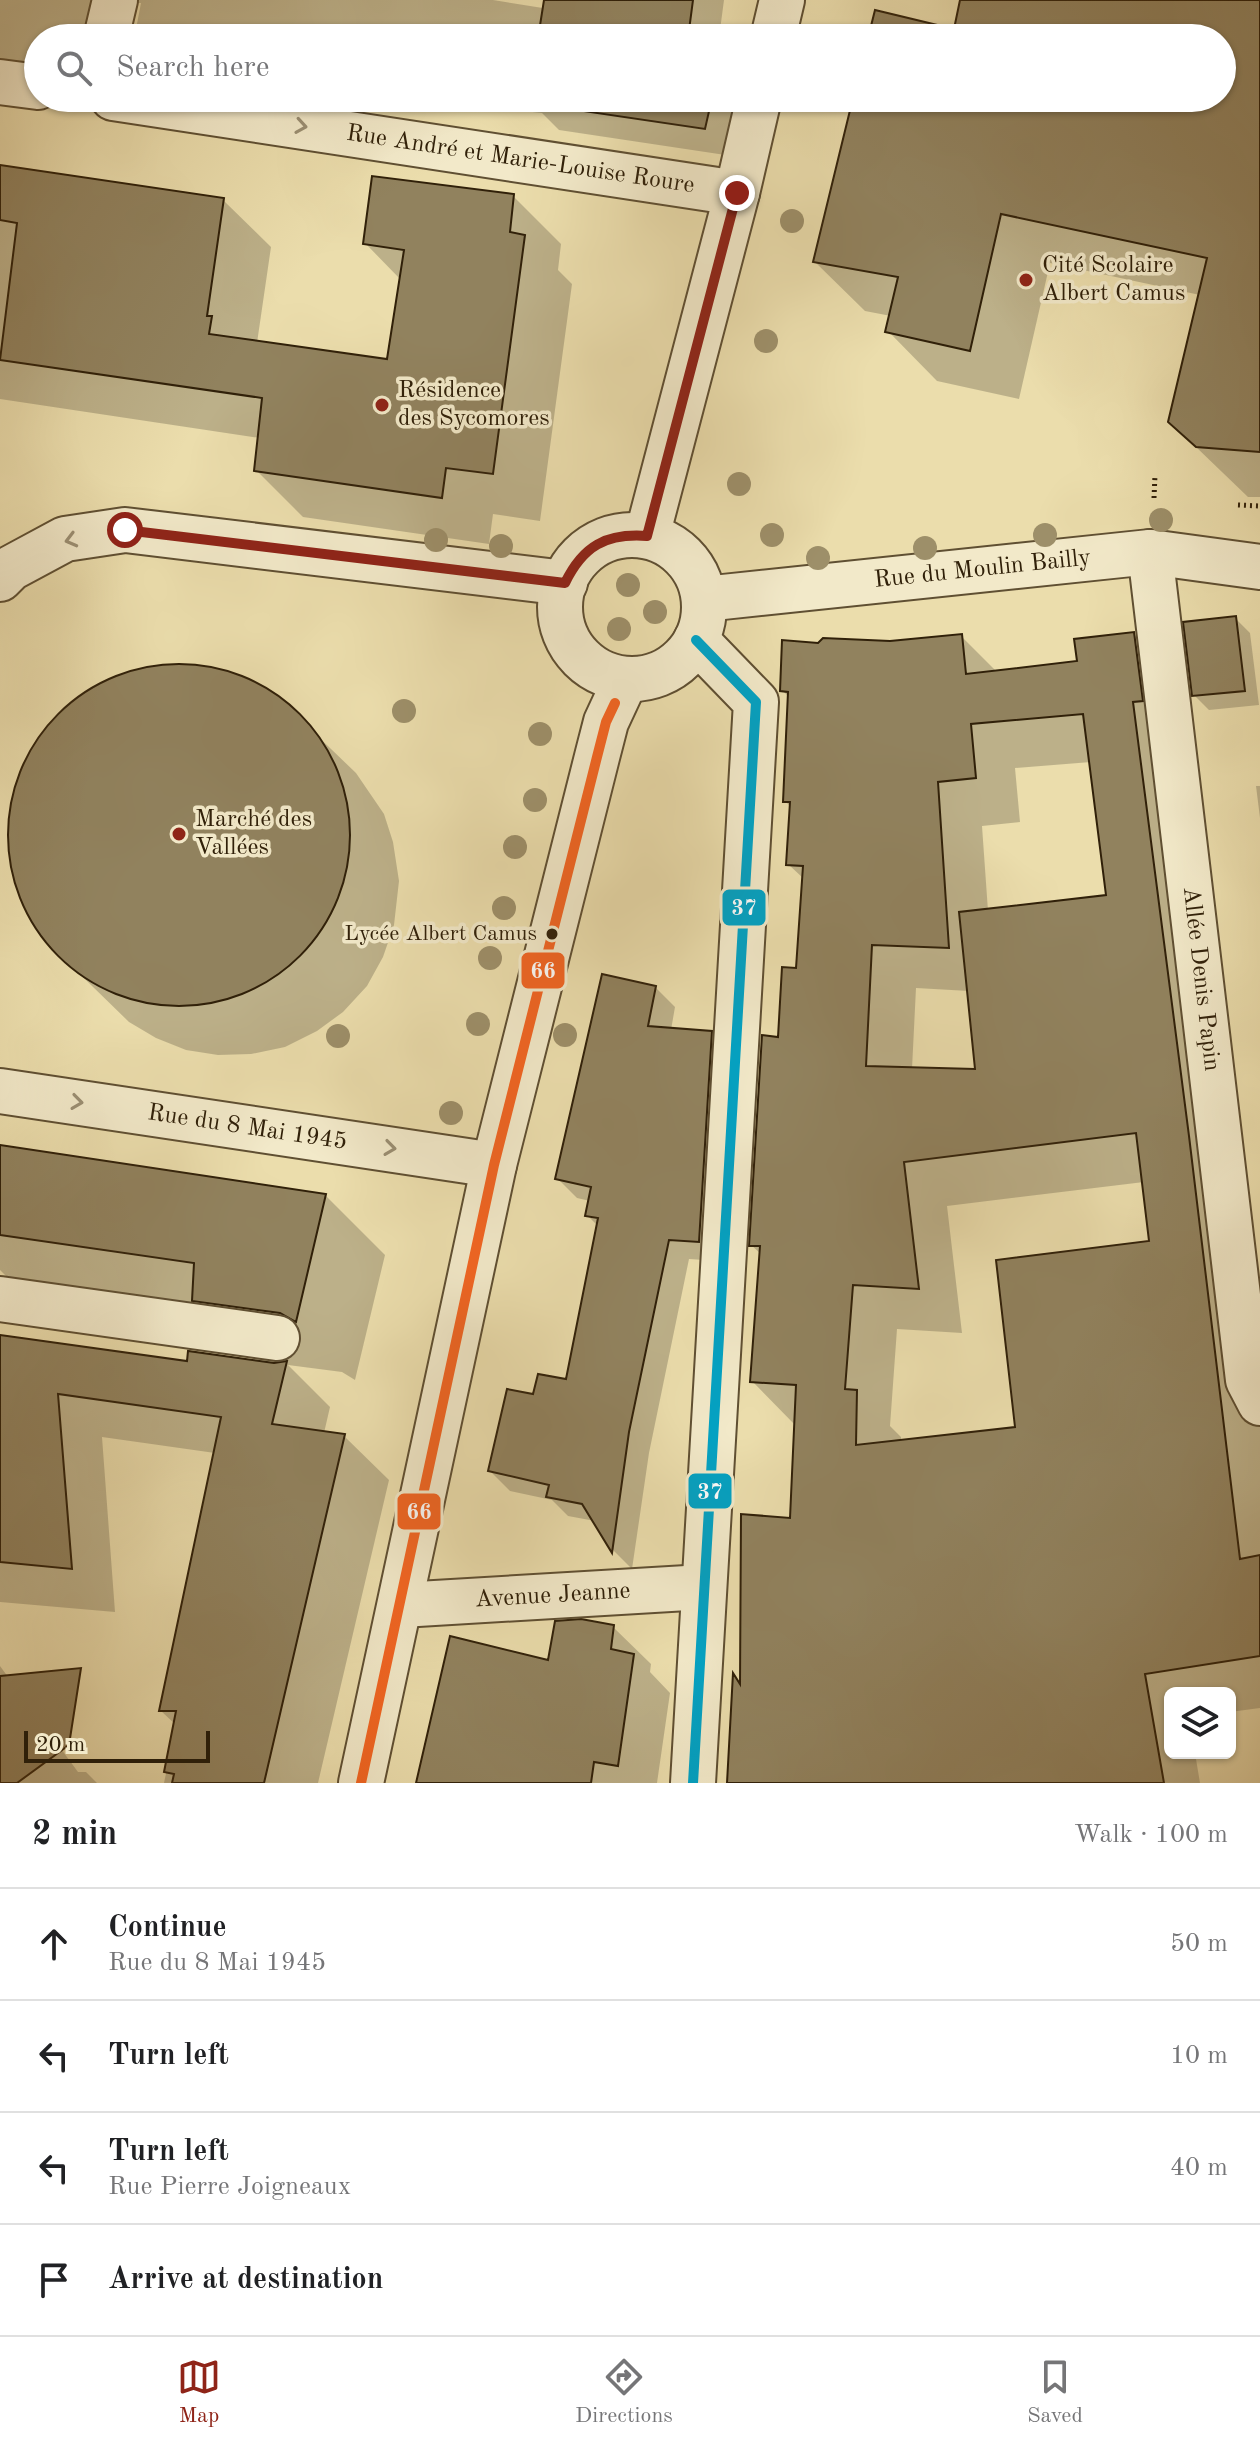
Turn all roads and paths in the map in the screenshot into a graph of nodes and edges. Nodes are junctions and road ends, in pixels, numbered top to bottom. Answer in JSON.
{"nodes":[{"id":1,"x":115,"y":0,"type":"edge"},
{"id":2,"x":782,"y":0,"type":"edge"},
{"id":3,"x":109,"y":24,"type":"edge"},
{"id":4,"x":776,"y":24,"type":"edge"},
{"id":5,"x":0,"y":82,"type":"edge"},
{"id":6,"x":24,"y":85,"type":"edge"},
{"id":7,"x":205,"y":112,"type":"edge"},
{"id":8,"x":756,"y":112,"type":"edge"},
{"id":9,"x":737,"y":193,"type":"junction"},
{"id":10,"x":647,"y":536,"type":"junction"},
{"id":11,"x":1150,"y":552,"type":"junction"},
{"id":12,"x":1260,"y":567,"type":"edge"},
{"id":13,"x":0,"y":579,"type":"edge"},
{"id":14,"x":565,"y":583,"type":"junction"},
{"id":15,"x":700,"y":620,"type":"junction"},
{"id":16,"x":626,"y":679,"type":"junction"},
{"id":17,"x":0,"y":1091,"type":"edge"},
{"id":18,"x":494,"y":1165,"type":"junction"},
{"id":19,"x":0,"y":1299,"type":"edge"},
{"id":20,"x":277,"y":1338,"type":"dead end"},
{"id":21,"x":1260,"y":1403,"type":"edge"},
{"id":22,"x":704,"y":1587,"type":"junction"},
{"id":23,"x":401,"y":1605,"type":"junction"},
{"id":24,"x":361,"y":1783,"type":"edge"},
{"id":25,"x":693,"y":1783,"type":"edge"}],
"edges":[{"from":1,"to":3,"type":"street"},
{"from":2,"to":4,"type":"street"},
{"from":5,"to":6,"type":"street"},
{"from":7,"to":9,"type":"street","name":"Rue André et Marie-Louise Roure","one_way":true},
{"from":8,"to":9,"type":"street"},
{"from":9,"to":10,"type":"street"},
{"from":10,"to":14,"type":"street"},
{"from":10,"to":15,"type":"street"},
{"from":11,"to":12,"type":"street","name":"Rue du Moulin Bailly"},
{"from":11,"to":15,"type":"street","name":"Rue du Moulin Bailly"},
{"from":11,"to":21,"type":"street","name":"Allée Denis Papin"},
{"from":14,"to":13,"type":"street","one_way":true},
{"from":14,"to":16,"type":"street"},
{"from":15,"to":16,"type":"street"},
{"from":15,"to":22,"type":"street"},
{"from":16,"to":18,"type":"street"},
{"from":17,"to":18,"type":"street","name":"Rue du 8 Mai 1945","one_way":true},
{"from":18,"to":23,"type":"street"},
{"from":19,"to":20,"type":"street"},
{"from":22,"to":23,"type":"street","name":"Avenue Jeanne"},
{"from":22,"to":25,"type":"street"},
{"from":23,"to":24,"type":"street"}]}
